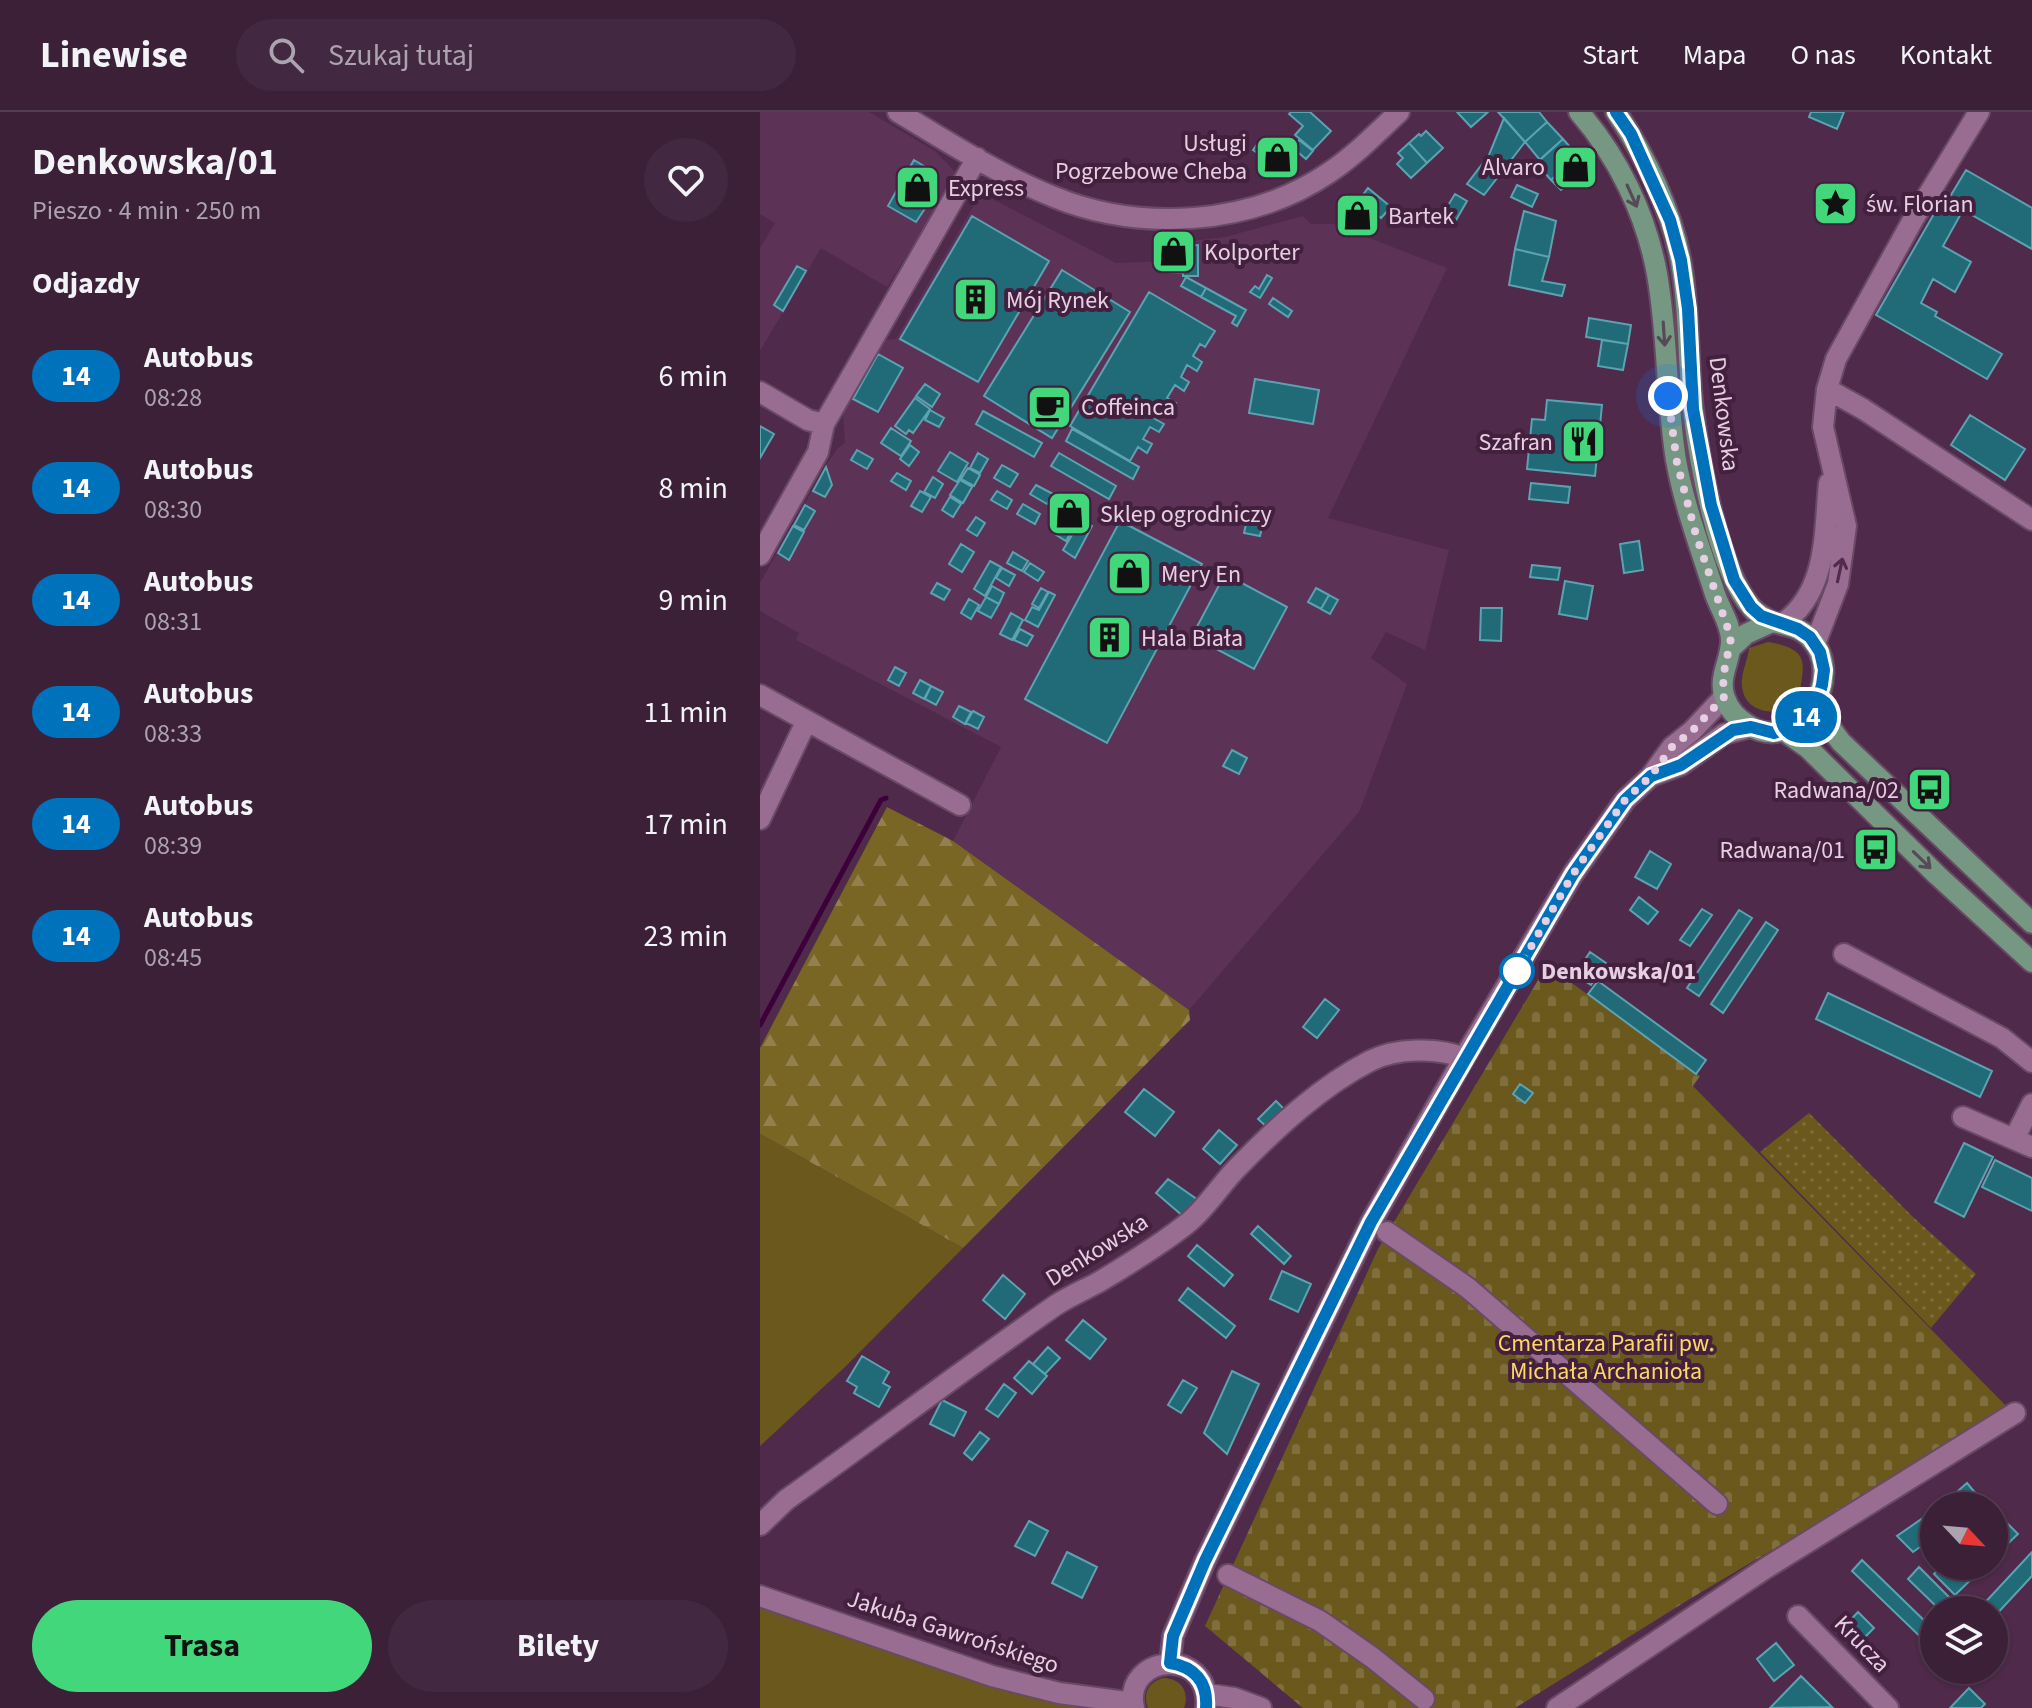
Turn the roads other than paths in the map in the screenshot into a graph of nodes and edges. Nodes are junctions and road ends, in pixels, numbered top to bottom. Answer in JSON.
{"nodes":[{"id":1,"x":898,"y":112,"type":"edge"},
{"id":2,"x":1399,"y":112,"type":"edge"},
{"id":3,"x":1579,"y":112,"type":"edge"},
{"id":4,"x":1616,"y":112,"type":"edge"},
{"id":5,"x":1979,"y":112,"type":"edge"},
{"id":6,"x":933,"y":121,"type":"edge"},
{"id":7,"x":977,"y":158,"type":"junction"},
{"id":8,"x":1827,"y":389,"type":"junction"},
{"id":9,"x":760,"y":392,"type":"edge"},
{"id":10,"x":824,"y":424,"type":"junction"},
{"id":11,"x":1831,"y":467,"type":"junction"},
{"id":12,"x":2032,"y":520,"type":"edge"},
{"id":13,"x":760,"y":555,"type":"edge"},
{"id":14,"x":1777,"y":623,"type":"junction"},
{"id":15,"x":1815,"y":644,"type":"junction"},
{"id":16,"x":1730,"y":649,"type":"junction"},
{"id":17,"x":760,"y":695,"type":"edge"},
{"id":18,"x":1724,"y":697,"type":"junction"},
{"id":19,"x":1817,"y":702,"type":"junction"},
{"id":20,"x":806,"y":722,"type":"junction"},
{"id":21,"x":1751,"y":727,"type":"junction"},
{"id":22,"x":1784,"y":731,"type":"junction"},
{"id":23,"x":1651,"y":776,"type":"junction"},
{"id":24,"x":960,"y":805,"type":"dead end"},
{"id":25,"x":760,"y":819,"type":"edge"},
{"id":26,"x":2032,"y":923,"type":"edge"},
{"id":27,"x":1844,"y":954,"type":"dead end"},
{"id":28,"x":2032,"y":962,"type":"edge"},
{"id":29,"x":1464,"y":1058,"type":"junction"},
{"id":30,"x":2032,"y":1062,"type":"edge"},
{"id":31,"x":2032,"y":1104,"type":"edge"},
{"id":32,"x":1963,"y":1117,"type":"dead end"},
{"id":33,"x":2023,"y":1143,"type":"edge"},
{"id":34,"x":1387,"y":1232,"type":"dead end"},
{"id":35,"x":2015,"y":1413,"type":"dead end"},
{"id":36,"x":1717,"y":1504,"type":"dead end"},
{"id":37,"x":760,"y":1525,"type":"edge"},
{"id":38,"x":1228,"y":1575,"type":"dead end"},
{"id":39,"x":760,"y":1596,"type":"edge"},
{"id":40,"x":1798,"y":1616,"type":"dead end"},
{"id":41,"x":1170,"y":1663,"type":"junction"},
{"id":42,"x":1424,"y":1699,"type":"dead end"},
{"id":43,"x":1206,"y":1701,"type":"edge"},
{"id":44,"x":1134,"y":1706,"type":"edge"},
{"id":45,"x":1261,"y":1708,"type":"edge"},
{"id":46,"x":1557,"y":1708,"type":"edge"},
{"id":47,"x":1888,"y":1708,"type":"edge"}],
"edges":[{"from":1,"to":6,"type":"street"},
{"from":2,"to":7,"type":"street"},
{"from":3,"to":16,"type":"main road","one_way":true},
{"from":4,"to":14,"type":"main road","name":"Denkowska"},
{"from":5,"to":8,"type":"street"},
{"from":6,"to":7,"type":"street"},
{"from":7,"to":10,"type":"street"},
{"from":8,"to":11,"type":"street"},
{"from":8,"to":12,"type":"street"},
{"from":9,"to":10,"type":"street"},
{"from":10,"to":13,"type":"street"},
{"from":11,"to":14,"type":"street"},
{"from":15,"to":11,"type":"street","one_way":true},
{"from":14,"to":15,"type":"main road"},
{"from":14,"to":16,"type":"main road"},
{"from":15,"to":19,"type":"main road"},
{"from":16,"to":18,"type":"main road"},
{"from":17,"to":20,"type":"street"},
{"from":18,"to":21,"type":"main road"},
{"from":18,"to":23,"type":"street"},
{"from":19,"to":22,"type":"main road"},
{"from":19,"to":26,"type":"main road"},
{"from":20,"to":24,"type":"street"},
{"from":20,"to":25,"type":"street"},
{"from":21,"to":22,"type":"main road"},
{"from":21,"to":23,"type":"street"},
{"from":22,"to":28,"type":"main road","one_way":true},
{"from":23,"to":29,"type":"street"},
{"from":27,"to":30,"type":"street"},
{"from":29,"to":37,"type":"street","name":"Denkowska"},
{"from":29,"to":41,"type":"street"},
{"from":31,"to":33,"type":"street"},
{"from":32,"to":33,"type":"street"},
{"from":34,"to":36,"type":"street"},
{"from":35,"to":46,"type":"street"},
{"from":38,"to":42,"type":"street"},
{"from":39,"to":44,"type":"street","name":"Jakuba Gawrońskiego"},
{"from":40,"to":47,"type":"street","name":"Krucza"},
{"from":41,"to":43,"type":"street"},
{"from":41,"to":44,"type":"street"},
{"from":43,"to":45,"type":"street"}]}
